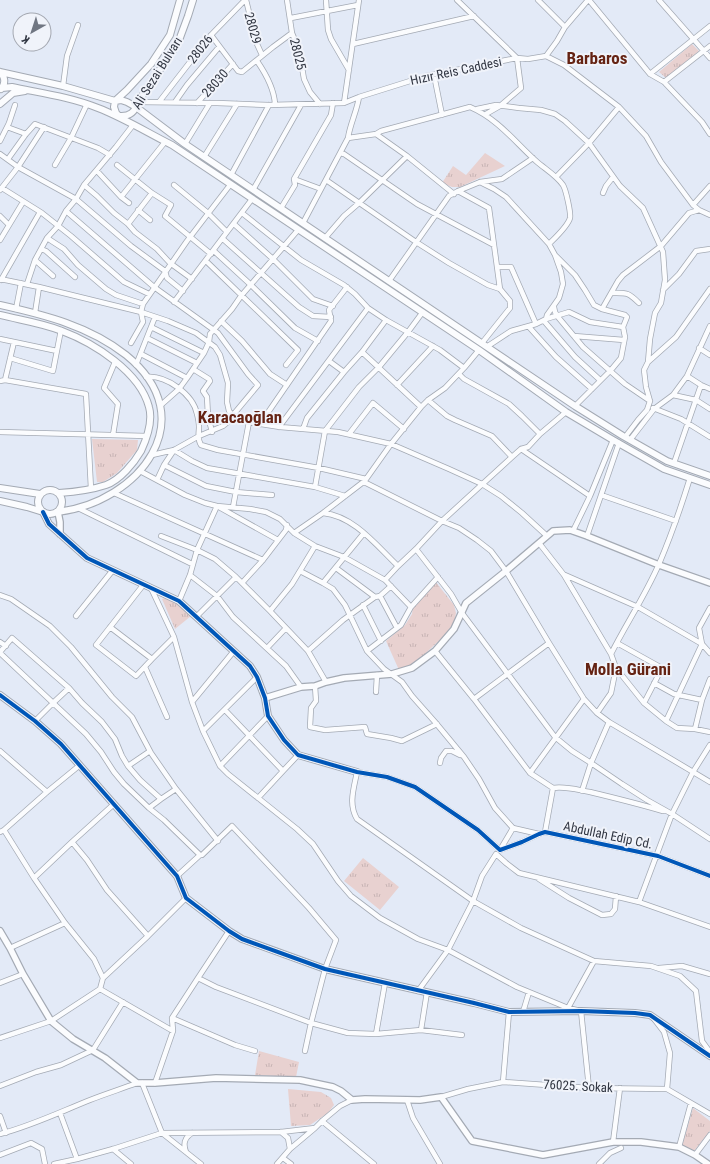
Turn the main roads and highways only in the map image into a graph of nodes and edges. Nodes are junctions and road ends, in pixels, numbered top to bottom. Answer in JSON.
{"nodes":[{"id":1,"x":180,"y":0,"type":"edge"},
{"id":2,"x":193,"y":0,"type":"edge"},
{"id":3,"x":0,"y":72,"type":"edge"},
{"id":4,"x":1,"y":89,"type":"edge"},
{"id":5,"x":32,"y":91,"type":"junction"},
{"id":6,"x":115,"y":101,"type":"junction"},
{"id":7,"x":0,"y":104,"type":"edge"},
{"id":8,"x":137,"y":104,"type":"junction"},
{"id":9,"x":119,"y":116,"type":"junction"},
{"id":10,"x":0,"y":305,"type":"edge"},
{"id":11,"x":0,"y":315,"type":"edge"},
{"id":12,"x":710,"y":476,"type":"edge"},
{"id":13,"x":710,"y":485,"type":"edge"},
{"id":14,"x":0,"y":488,"type":"edge"},
{"id":15,"x":59,"y":493,"type":"junction"},
{"id":16,"x":40,"y":494,"type":"junction"},
{"id":17,"x":0,"y":501,"type":"edge"},
{"id":18,"x":43,"y":512,"type":"junction"},
{"id":19,"x":58,"y":512,"type":"junction"}],
"edges":[{"from":1,"to":6,"type":"main road","name":"Ali Sezai Bulvarı"},
{"from":2,"to":8,"type":"main road","name":"Ali Sezai Bulvarı"},
{"from":3,"to":4,"type":"main road"},
{"from":3,"to":6,"type":"main road"},
{"from":4,"to":5,"type":"main road"},
{"from":5,"to":7,"type":"main road"},
{"from":5,"to":9,"type":"main road"},
{"from":6,"to":8,"type":"main road"},
{"from":6,"to":9,"type":"main road","name":"Ali Sezai Bulvarı"},
{"from":8,"to":9,"type":"main road","name":"Ali Sezai Bulvarı"},
{"from":8,"to":12,"type":"main road"},
{"from":9,"to":13,"type":"main road"},
{"from":10,"to":19,"type":"main road"},
{"from":11,"to":15,"type":"main road"},
{"from":14,"to":16,"type":"main road"},
{"from":15,"to":16,"type":"main road"},
{"from":15,"to":19,"type":"main road"},
{"from":16,"to":18,"type":"main road"},
{"from":17,"to":18,"type":"main road"},
{"from":18,"to":19,"type":"main road"}]}
